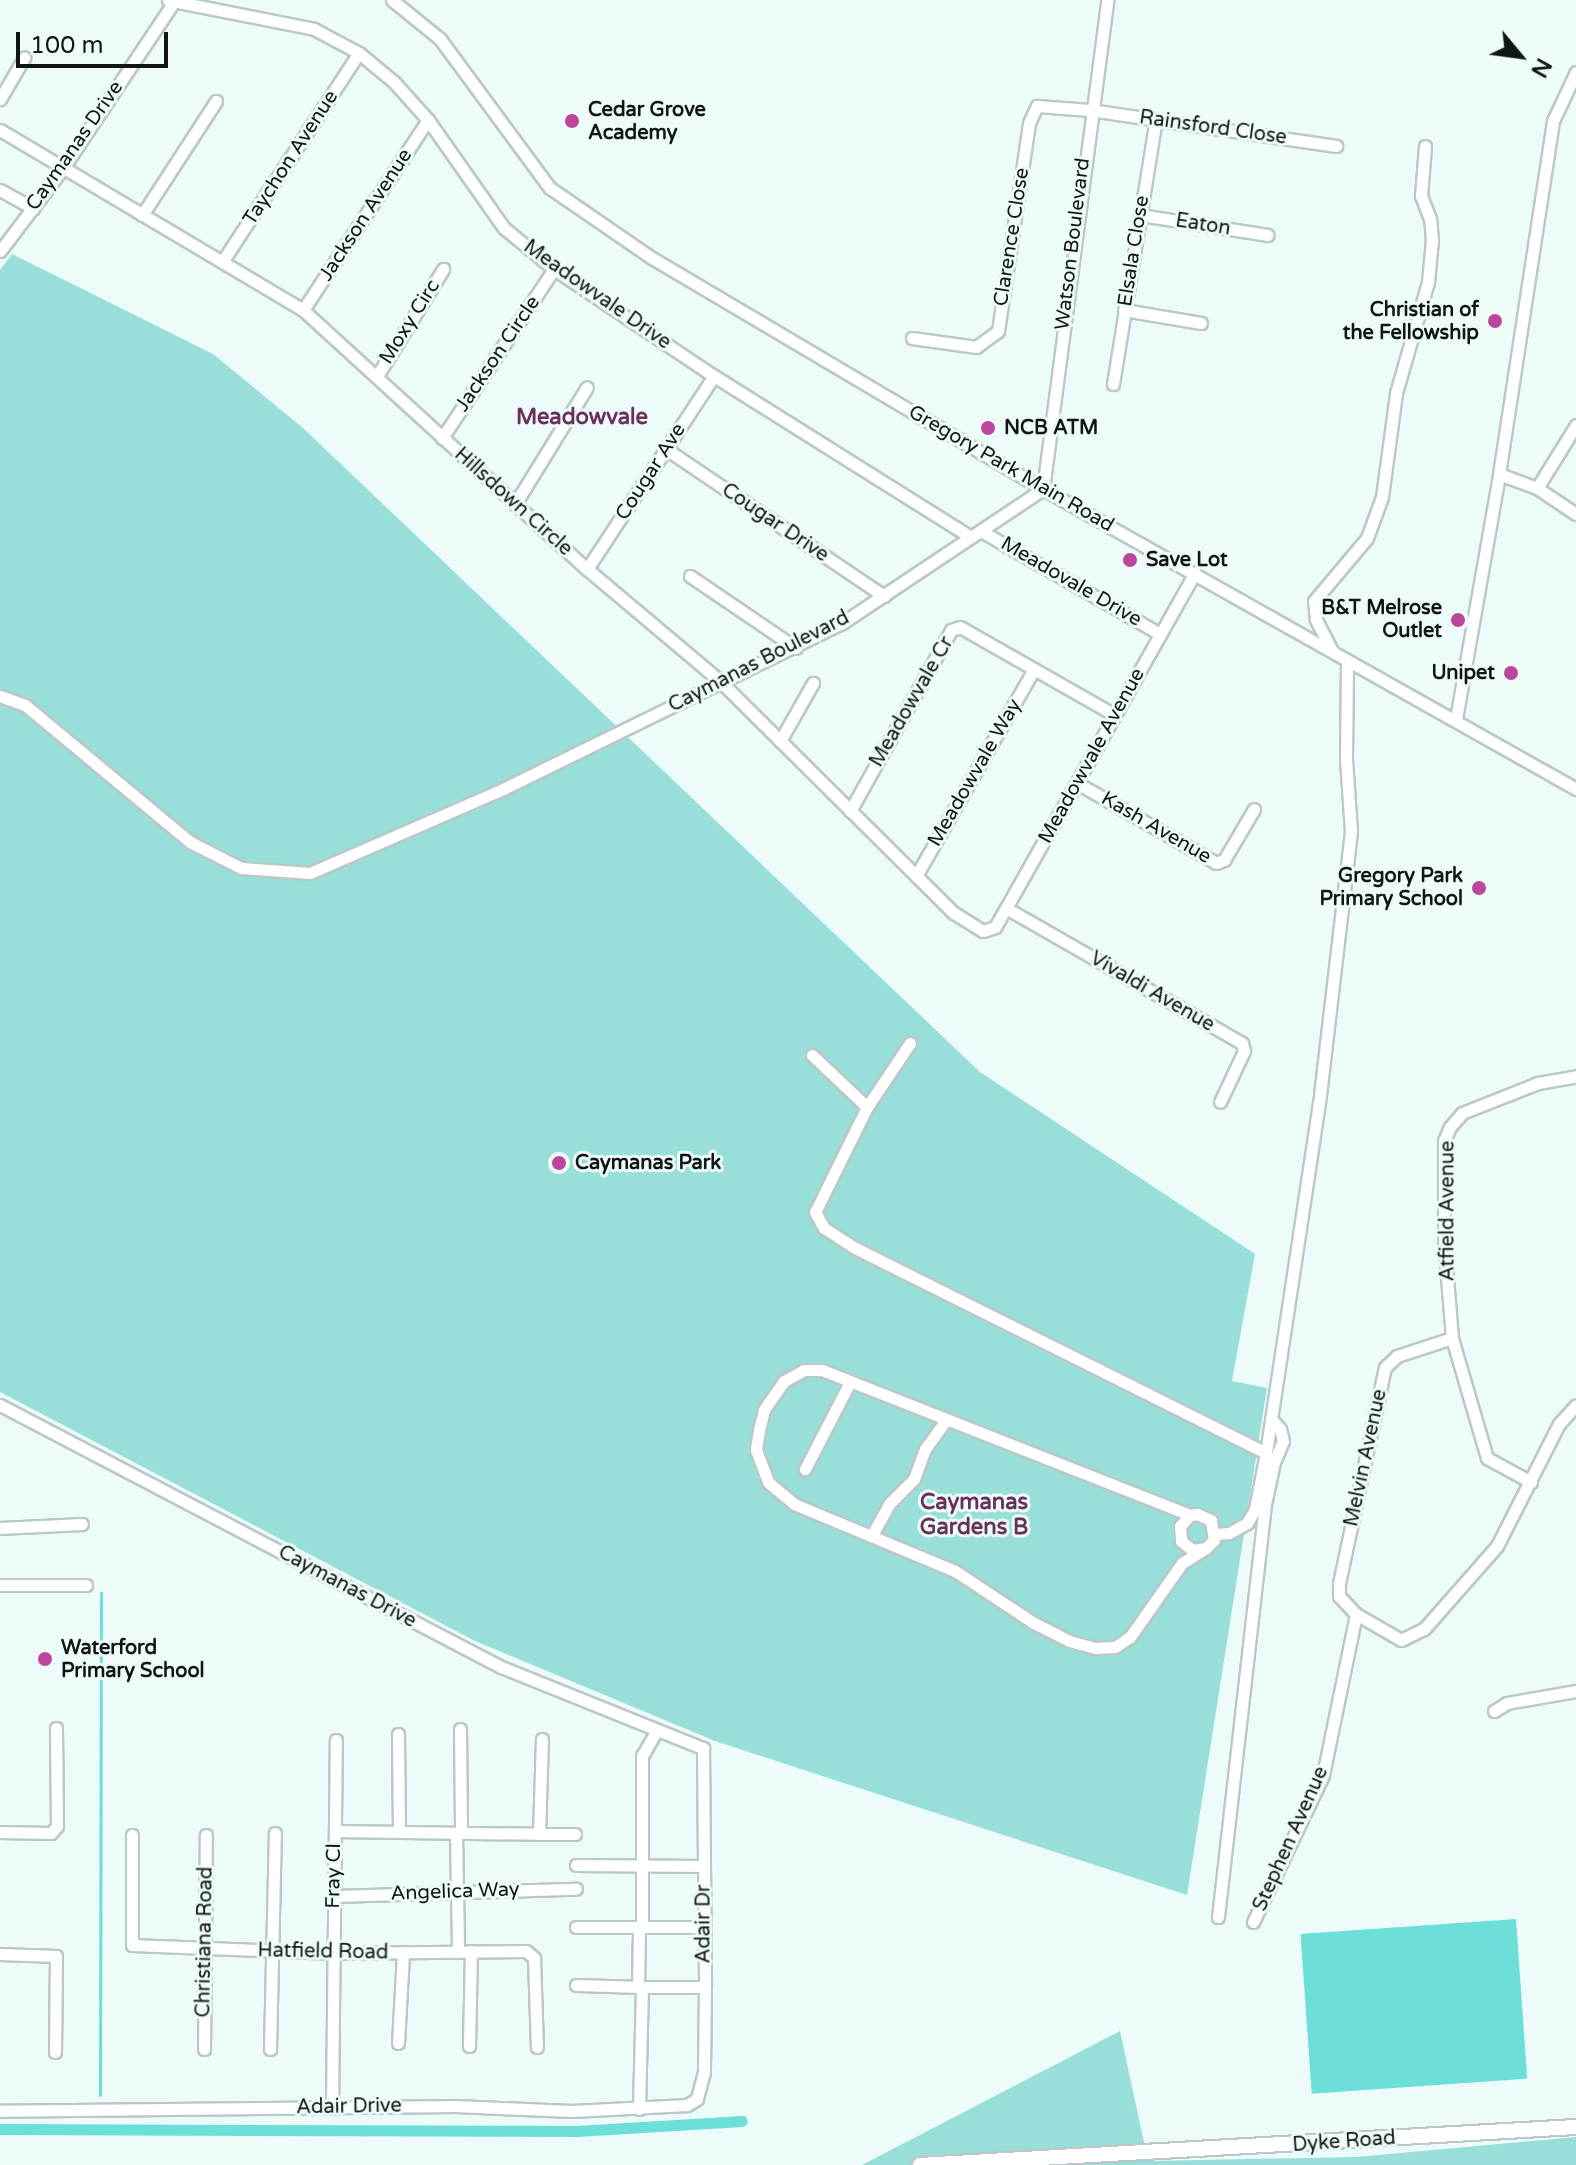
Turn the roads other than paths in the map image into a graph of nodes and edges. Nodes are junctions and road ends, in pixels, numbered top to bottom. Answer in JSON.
{"nodes":[{"id":1,"x":168,"y":0,"type":"edge"},
{"id":2,"x":175,"y":0,"type":"edge"},
{"id":3,"x":392,"y":0,"type":"edge"},
{"id":4,"x":1107,"y":0,"type":"edge"},
{"id":5,"x":359,"y":53,"type":"junction"},
{"id":6,"x":24,"y":58,"type":"dead end"},
{"id":7,"x":1576,"y":72,"type":"edge"},
{"id":8,"x":0,"y":99,"type":"edge"},
{"id":9,"x":216,"y":101,"type":"dead end"},
{"id":10,"x":1090,"y":110,"type":"junction"},
{"id":11,"x":1156,"y":119,"type":"junction"},
{"id":12,"x":428,"y":120,"type":"junction"},
{"id":13,"x":0,"y":130,"type":"edge"},
{"id":14,"x":1336,"y":146,"type":"dead end"},
{"id":15,"x":1425,"y":146,"type":"dead end"},
{"id":16,"x":63,"y":168,"type":"junction"},
{"id":17,"x":0,"y":190,"type":"edge"},
{"id":18,"x":33,"y":208,"type":"junction"},
{"id":19,"x":142,"y":215,"type":"junction"},
{"id":20,"x":1140,"y":215,"type":"junction"},
{"id":21,"x":1267,"y":235,"type":"dead end"},
{"id":22,"x":0,"y":251,"type":"edge"},
{"id":23,"x":222,"y":262,"type":"junction"},
{"id":24,"x":443,"y":269,"type":"dead end"},
{"id":25,"x":554,"y":269,"type":"junction"},
{"id":26,"x":303,"y":310,"type":"junction"},
{"id":27,"x":1124,"y":310,"type":"junction"},
{"id":28,"x":1201,"y":323,"type":"dead end"},
{"id":29,"x":912,"y":338,"type":"dead end"},
{"id":30,"x":377,"y":376,"type":"junction"},
{"id":31,"x":714,"y":376,"type":"junction"},
{"id":32,"x":1113,"y":384,"type":"dead end"},
{"id":33,"x":587,"y":387,"type":"dead end"},
{"id":34,"x":1576,"y":425,"type":"edge"},
{"id":35,"x":442,"y":438,"type":"junction"},
{"id":36,"x":666,"y":449,"type":"junction"},
{"id":37,"x":1499,"y":474,"type":"junction"},
{"id":38,"x":1537,"y":488,"type":"junction"},
{"id":39,"x":1043,"y":489,"type":"junction"},
{"id":40,"x":515,"y":504,"type":"junction"},
{"id":41,"x":1576,"y":514,"type":"edge"},
{"id":42,"x":976,"y":534,"type":"junction"},
{"id":43,"x":587,"y":569,"type":"junction"},
{"id":44,"x":1195,"y":573,"type":"junction"},
{"id":45,"x":690,"y":576,"type":"dead end"},
{"id":46,"x":884,"y":596,"type":"junction"},
{"id":47,"x":1160,"y":634,"type":"junction"},
{"id":48,"x":796,"y":648,"type":"junction"},
{"id":49,"x":1333,"y":652,"type":"junction"},
{"id":50,"x":1347,"y":660,"type":"junction"},
{"id":51,"x":1034,"y":669,"type":"junction"},
{"id":52,"x":721,"y":682,"type":"junction"},
{"id":53,"x":813,"y":683,"type":"dead end"},
{"id":54,"x":0,"y":696,"type":"edge"},
{"id":55,"x":1115,"y":715,"type":"junction"},
{"id":56,"x":1456,"y":719,"type":"junction"},
{"id":57,"x":780,"y":741,"type":"junction"},
{"id":58,"x":1077,"y":783,"type":"junction"},
{"id":59,"x":1576,"y":789,"type":"edge"},
{"id":60,"x":1254,"y":809,"type":"dead end"},
{"id":61,"x":850,"y":811,"type":"junction"},
{"id":62,"x":916,"y":876,"type":"junction"},
{"id":63,"x":1006,"y":908,"type":"junction"},
{"id":64,"x":983,"y":931,"type":"joint"},
{"id":65,"x":910,"y":1043,"type":"dead end"},
{"id":66,"x":812,"y":1055,"type":"dead end"},
{"id":67,"x":1576,"y":1076,"type":"edge"},
{"id":68,"x":1220,"y":1102,"type":"dead end"},
{"id":69,"x":867,"y":1107,"type":"junction"},
{"id":70,"x":1452,"y":1338,"type":"junction"},
{"id":71,"x":850,"y":1382,"type":"junction"},
{"id":72,"x":0,"y":1405,"type":"edge"},
{"id":73,"x":1576,"y":1405,"type":"edge"},
{"id":74,"x":1271,"y":1419,"type":"junction"},
{"id":75,"x":946,"y":1420,"type":"junction"},
{"id":76,"x":1266,"y":1453,"type":"junction"},
{"id":77,"x":805,"y":1469,"type":"dead end"},
{"id":78,"x":1531,"y":1482,"type":"junction"},
{"id":79,"x":1190,"y":1515,"type":"junction"},
{"id":80,"x":82,"y":1524,"type":"dead end"},
{"id":81,"x":0,"y":1528,"type":"edge"},
{"id":82,"x":1216,"y":1534,"type":"junction"},
{"id":83,"x":872,"y":1535,"type":"junction"},
{"id":84,"x":1206,"y":1548,"type":"junction"},
{"id":85,"x":0,"y":1585,"type":"edge"},
{"id":86,"x":86,"y":1585,"type":"dead end"},
{"id":87,"x":1356,"y":1614,"type":"junction"},
{"id":88,"x":1576,"y":1691,"type":"edge"},
{"id":89,"x":1494,"y":1711,"type":"dead end"},
{"id":90,"x":56,"y":1728,"type":"dead end"},
{"id":91,"x":460,"y":1729,"type":"dead end"},
{"id":92,"x":657,"y":1730,"type":"junction"},
{"id":93,"x":398,"y":1734,"type":"dead end"},
{"id":94,"x":542,"y":1739,"type":"dead end"},
{"id":95,"x":336,"y":1740,"type":"dead end"},
{"id":96,"x":703,"y":1748,"type":"joint"},
{"id":97,"x":399,"y":1830,"type":"junction"},
{"id":98,"x":335,"y":1831,"type":"junction"},
{"id":99,"x":0,"y":1832,"type":"edge"},
{"id":100,"x":275,"y":1833,"type":"dead end"},
{"id":101,"x":458,"y":1833,"type":"junction"},
{"id":102,"x":539,"y":1834,"type":"junction"},
{"id":103,"x":575,"y":1834,"type":"dead end"},
{"id":104,"x":132,"y":1835,"type":"dead end"},
{"id":105,"x":206,"y":1835,"type":"dead end"},
{"id":106,"x":576,"y":1865,"type":"dead end"},
{"id":107,"x":642,"y":1866,"type":"junction"},
{"id":108,"x":704,"y":1866,"type":"junction"},
{"id":109,"x":576,"y":1889,"type":"dead end"},
{"id":110,"x":455,"y":1891,"type":"junction"},
{"id":111,"x":334,"y":1896,"type":"junction"},
{"id":112,"x":1218,"y":1917,"type":"dead end"},
{"id":113,"x":1253,"y":1922,"type":"dead end"},
{"id":114,"x":640,"y":1926,"type":"junction"},
{"id":115,"x":576,"y":1927,"type":"dead end"},
{"id":116,"x":704,"y":1927,"type":"junction"},
{"id":117,"x":205,"y":1950,"type":"junction"},
{"id":118,"x":272,"y":1950,"type":"junction"},
{"id":119,"x":464,"y":1952,"type":"junction"},
{"id":120,"x":334,"y":1953,"type":"junction"},
{"id":121,"x":403,"y":1953,"type":"junction"},
{"id":122,"x":0,"y":1954,"type":"edge"},
{"id":123,"x":576,"y":1985,"type":"dead end"},
{"id":124,"x":640,"y":1987,"type":"junction"},
{"id":125,"x":705,"y":1987,"type":"junction"},
{"id":126,"x":398,"y":2043,"type":"dead end"},
{"id":127,"x":469,"y":2046,"type":"dead end"},
{"id":128,"x":537,"y":2047,"type":"dead end"},
{"id":129,"x":204,"y":2049,"type":"dead end"},
{"id":130,"x":270,"y":2049,"type":"dead end"},
{"id":131,"x":55,"y":2052,"type":"dead end"},
{"id":132,"x":697,"y":2099,"type":"joint"},
{"id":133,"x":332,"y":2108,"type":"junction"},
{"id":134,"x":639,"y":2109,"type":"junction"},
{"id":135,"x":0,"y":2111,"type":"edge"},
{"id":136,"x":1576,"y":2127,"type":"edge"},
{"id":137,"x":920,"y":2165,"type":"edge"}],
"edges":[{"from":1,"to":2,"type":"street","name":"Meadowvale Drive"},
{"from":2,"to":5,"type":"street","name":"Meadowvale Drive"},
{"from":2,"to":16,"type":"street","name":"Caymanas Drive"},
{"from":3,"to":39,"type":"street","name":"Gregory Park Main Road"},
{"from":4,"to":10,"type":"street","name":"Watson Boulevard"},
{"from":5,"to":12,"type":"street","name":"Meadowvale Drive"},
{"from":5,"to":23,"type":"street","name":"Taychon Avenue"},
{"from":6,"to":8,"type":"street"},
{"from":7,"to":37,"type":"street"},
{"from":9,"to":19,"type":"street"},
{"from":10,"to":11,"type":"street","name":"Rainsford Close"},
{"from":10,"to":29,"type":"street","name":"Clarence Close"},
{"from":10,"to":39,"type":"street","name":"Watson Boulevard"},
{"from":11,"to":14,"type":"street","name":"Rainsford Close"},
{"from":11,"to":20,"type":"street","name":"Elsala Close"},
{"from":12,"to":25,"type":"street","name":"Meadowvale Drive"},
{"from":12,"to":26,"type":"street","name":"Jackson Avenue"},
{"from":13,"to":16,"type":"street","name":"Hillsdown Circle"},
{"from":15,"to":49,"type":"street"},
{"from":16,"to":18,"type":"street","name":"Caymanas Drive"},
{"from":16,"to":19,"type":"street","name":"Hillsdown Circle"},
{"from":17,"to":18,"type":"street"},
{"from":18,"to":22,"type":"street","name":"Caymanas Drive"},
{"from":19,"to":23,"type":"street","name":"Hillsdown Circle"},
{"from":20,"to":21,"type":"street","name":"Eaton"},
{"from":20,"to":27,"type":"street","name":"Elsala Close"},
{"from":23,"to":26,"type":"street","name":"Hillsdown Circle"},
{"from":24,"to":30,"type":"street","name":"Moxy Circ"},
{"from":25,"to":31,"type":"street","name":"Meadowvale Drive"},
{"from":25,"to":35,"type":"street","name":"Jackson Circle"},
{"from":26,"to":30,"type":"street","name":"Hillsdown Circle"},
{"from":27,"to":28,"type":"street"},
{"from":27,"to":32,"type":"street","name":"Elsala Close"},
{"from":30,"to":35,"type":"street","name":"Hillsdown Circle"},
{"from":31,"to":36,"type":"street","name":"Cougar Ave"},
{"from":31,"to":42,"type":"street","name":"Meadowvale Drive"},
{"from":33,"to":40,"type":"street"},
{"from":34,"to":38,"type":"street"},
{"from":35,"to":40,"type":"street","name":"Hillsdown Circle"},
{"from":36,"to":43,"type":"street","name":"Cougar Ave"},
{"from":36,"to":46,"type":"street","name":"Cougar Drive"},
{"from":37,"to":38,"type":"street"},
{"from":37,"to":56,"type":"street"},
{"from":38,"to":41,"type":"street"},
{"from":39,"to":42,"type":"street","name":"Caymanas Boulevard"},
{"from":39,"to":44,"type":"street","name":"Gregory Park Main Road"},
{"from":40,"to":43,"type":"street","name":"Hillsdown Circle"},
{"from":42,"to":46,"type":"street","name":"Caymanas Boulevard"},
{"from":42,"to":47,"type":"street","name":"Meadovale Drive"},
{"from":43,"to":52,"type":"street","name":"Hillsdown Circle"},
{"from":44,"to":47,"type":"street","name":"Meadowvale Avenue"},
{"from":44,"to":49,"type":"street","name":"Gregory Park Main Road"},
{"from":45,"to":48,"type":"street"},
{"from":46,"to":48,"type":"street","name":"Caymanas Boulevard"},
{"from":47,"to":55,"type":"street","name":"Meadowvale Avenue"},
{"from":48,"to":52,"type":"street","name":"Caymanas Boulevard"},
{"from":49,"to":50,"type":"street","name":"Gregory Park Main Road"},
{"from":50,"to":56,"type":"street","name":"Gregory Park Main Road"},
{"from":50,"to":74,"type":"street"},
{"from":51,"to":55,"type":"street","name":"Meadowvale Cr"},
{"from":51,"to":61,"type":"street","name":"Meadowvale Cr"},
{"from":51,"to":62,"type":"street","name":"Meadowvale Way"},
{"from":52,"to":54,"type":"street","name":"Caymanas Boulevard"},
{"from":52,"to":57,"type":"street","name":"Hillsdown Circle"},
{"from":53,"to":57,"type":"street"},
{"from":55,"to":58,"type":"street","name":"Meadowvale Avenue"},
{"from":56,"to":59,"type":"street","name":"Gregory Park Main Road"},
{"from":57,"to":61,"type":"street","name":"Hillsdown Circle"},
{"from":58,"to":60,"type":"street","name":"Kash Avenue"},
{"from":58,"to":63,"type":"street","name":"Meadowvale Avenue"},
{"from":61,"to":62,"type":"street","name":"Hillsdown Circle"},
{"from":62,"to":64,"type":"street","name":"Hillsdown Circle"},
{"from":63,"to":64,"type":"street","name":"Meadowvale Avenue"},
{"from":63,"to":68,"type":"street","name":"Vivaldi Avenue"},
{"from":65,"to":69,"type":"street"},
{"from":66,"to":69,"type":"street"},
{"from":67,"to":70,"type":"street","name":"Atfield Avenue"},
{"from":69,"to":76,"type":"street"},
{"from":70,"to":78,"type":"street","name":"Atfield Avenue"},
{"from":70,"to":87,"type":"street","name":"Melvin Avenue"},
{"from":71,"to":75,"type":"street"},
{"from":71,"to":77,"type":"street"},
{"from":71,"to":83,"type":"street"},
{"from":72,"to":92,"type":"street","name":"Caymanas Drive"},
{"from":73,"to":78,"type":"street"},
{"from":74,"to":76,"type":"street"},
{"from":74,"to":112,"type":"street"},
{"from":75,"to":79,"type":"street"},
{"from":75,"to":83,"type":"street"},
{"from":76,"to":82,"type":"street"},
{"from":78,"to":87,"type":"street"},
{"from":79,"to":82,"type":"street"},
{"from":79,"to":84,"type":"street"},
{"from":80,"to":81,"type":"street"},
{"from":82,"to":84,"type":"street"},
{"from":83,"to":84,"type":"street"},
{"from":85,"to":86,"type":"street"},
{"from":87,"to":113,"type":"street","name":"Stephen Avenue"},
{"from":88,"to":89,"type":"street"},
{"from":90,"to":99,"type":"street"},
{"from":91,"to":101,"type":"street"},
{"from":92,"to":96,"type":"street","name":"Caymanas Drive"},
{"from":92,"to":107,"type":"street"},
{"from":93,"to":97,"type":"street"},
{"from":94,"to":102,"type":"street"},
{"from":95,"to":98,"type":"street","name":"Fray Cl"},
{"from":96,"to":108,"type":"street","name":"Adair Dr"},
{"from":97,"to":98,"type":"street"},
{"from":97,"to":101,"type":"street"},
{"from":98,"to":111,"type":"street","name":"Fray Cl"},
{"from":100,"to":118,"type":"street"},
{"from":101,"to":102,"type":"street"},
{"from":101,"to":110,"type":"street"},
{"from":102,"to":103,"type":"street"},
{"from":104,"to":117,"type":"street","name":"Hatfield Road"},
{"from":105,"to":117,"type":"street","name":"Christiana Road"},
{"from":106,"to":107,"type":"street"},
{"from":107,"to":108,"type":"street"},
{"from":107,"to":114,"type":"street"},
{"from":108,"to":116,"type":"street","name":"Adair Dr"},
{"from":109,"to":110,"type":"street","name":"Angelica Way"},
{"from":110,"to":111,"type":"street","name":"Angelica Way"},
{"from":110,"to":119,"type":"street"},
{"from":111,"to":120,"type":"street","name":"Fray Cl"},
{"from":114,"to":115,"type":"street"},
{"from":114,"to":116,"type":"street"},
{"from":114,"to":124,"type":"street"},
{"from":116,"to":125,"type":"street","name":"Adair Dr"},
{"from":117,"to":118,"type":"street","name":"Hatfield Road"},
{"from":117,"to":129,"type":"street","name":"Christiana Road"},
{"from":118,"to":120,"type":"street","name":"Hatfield Road"},
{"from":118,"to":130,"type":"street"},
{"from":119,"to":121,"type":"street","name":"Hatfield Road"},
{"from":119,"to":127,"type":"street"},
{"from":119,"to":128,"type":"street","name":"Hatfield Road"},
{"from":120,"to":121,"type":"street","name":"Hatfield Road"},
{"from":120,"to":133,"type":"street","name":"Fray Cl"},
{"from":121,"to":126,"type":"street"},
{"from":122,"to":131,"type":"street"},
{"from":123,"to":124,"type":"street"},
{"from":124,"to":125,"type":"street"},
{"from":124,"to":134,"type":"street"},
{"from":125,"to":132,"type":"street","name":"Adair Dr"},
{"from":132,"to":134,"type":"street","name":"Adair Drive"},
{"from":133,"to":134,"type":"street","name":"Adair Drive"},
{"from":133,"to":135,"type":"street","name":"Adair Drive"},
{"from":136,"to":137,"type":"main road","name":"Dyke Road"}]}
